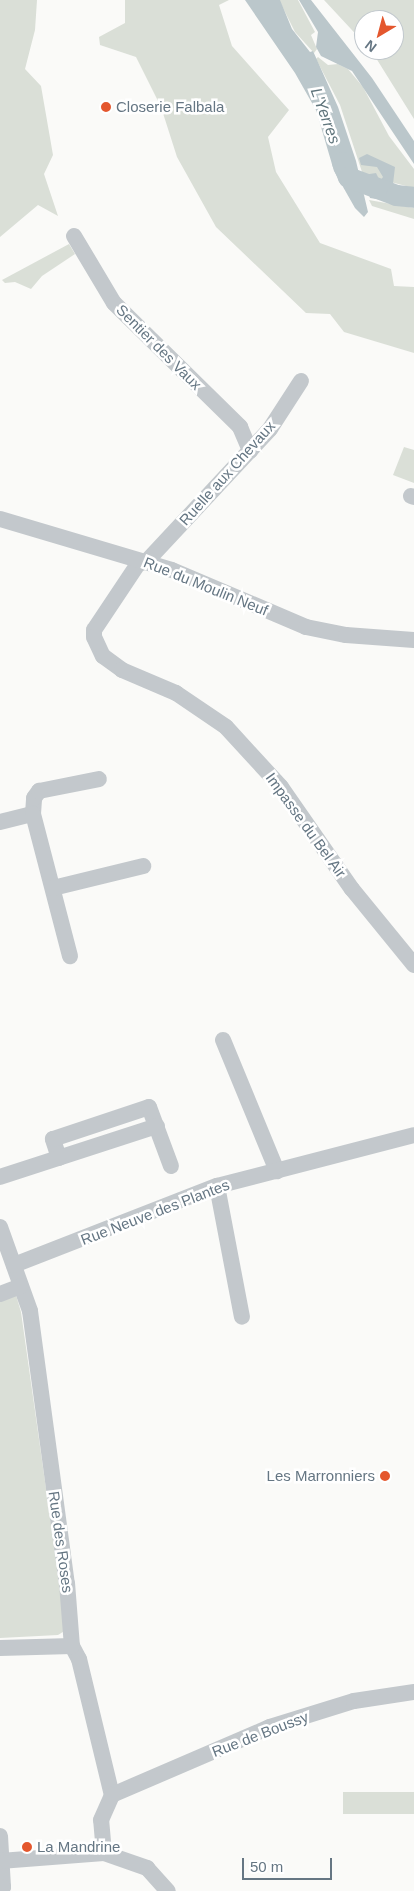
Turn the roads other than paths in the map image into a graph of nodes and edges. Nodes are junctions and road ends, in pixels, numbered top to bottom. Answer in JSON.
{"nodes":[{"id":1,"x":74,"y":236,"type":"dead end"},
{"id":2,"x":301,"y":381,"type":"dead end"},
{"id":3,"x":250,"y":451,"type":"junction"},
{"id":4,"x":0,"y":519,"type":"edge"},
{"id":5,"x":147,"y":561,"type":"junction"},
{"id":6,"x":414,"y":640,"type":"edge"},
{"id":7,"x":99,"y":779,"type":"dead end"},
{"id":8,"x":34,"y":814,"type":"junction"},
{"id":9,"x":0,"y":822,"type":"edge"},
{"id":10,"x":143,"y":866,"type":"dead end"},
{"id":11,"x":53,"y":888,"type":"junction"},
{"id":12,"x":70,"y":956,"type":"dead end"},
{"id":13,"x":414,"y":965,"type":"edge"},
{"id":14,"x":223,"y":1040,"type":"dead end"},
{"id":15,"x":414,"y":1135,"type":"edge"},
{"id":16,"x":171,"y":1166,"type":"dead end"},
{"id":17,"x":277,"y":1171,"type":"junction"},
{"id":18,"x":0,"y":1177,"type":"edge"},
{"id":19,"x":218,"y":1186,"type":"junction"},
{"id":20,"x":0,"y":1226,"type":"edge"},
{"id":21,"x":14,"y":1265,"type":"junction"},
{"id":22,"x":21,"y":1286,"type":"junction"},
{"id":23,"x":0,"y":1294,"type":"edge"},
{"id":24,"x":242,"y":1317,"type":"dead end"},
{"id":25,"x":72,"y":1646,"type":"junction"},
{"id":26,"x":0,"y":1648,"type":"edge"},
{"id":27,"x":414,"y":1692,"type":"edge"},
{"id":28,"x":112,"y":1795,"type":"junction"},
{"id":29,"x":0,"y":1836,"type":"edge"},
{"id":30,"x":104,"y":1853,"type":"junction"},
{"id":31,"x":1,"y":1860,"type":"edge"},
{"id":32,"x":0,"y":1889,"type":"edge"},
{"id":33,"x":168,"y":1891,"type":"edge"}],
"edges":[{"from":1,"to":3,"type":"street","name":"Sentier des Vaux"},
{"from":2,"to":3,"type":"street","name":"Ruelle aux Chevaux"},
{"from":3,"to":5,"type":"street","name":"Ruelle aux Chevaux"},
{"from":4,"to":5,"type":"street","name":"Rue du Moulin Neuf"},
{"from":5,"to":6,"type":"street","name":"Rue du Moulin Neuf"},
{"from":5,"to":13,"type":"street","name":"Impasse du Bel Air"},
{"from":7,"to":8,"type":"street"},
{"from":8,"to":9,"type":"street"},
{"from":8,"to":11,"type":"street"},
{"from":10,"to":11,"type":"street"},
{"from":11,"to":12,"type":"street"},
{"from":14,"to":17,"type":"street"},
{"from":15,"to":17,"type":"street","name":"Rue Neuve des Plantes"},
{"from":16,"to":18,"type":"street"},
{"from":17,"to":19,"type":"street","name":"Rue Neuve des Plantes"},
{"from":19,"to":21,"type":"street","name":"Rue Neuve des Plantes"},
{"from":19,"to":24,"type":"street"},
{"from":20,"to":21,"type":"street","name":"Rue des Roses"},
{"from":21,"to":22,"type":"street","name":"Rue des Roses"},
{"from":22,"to":23,"type":"street"},
{"from":22,"to":25,"type":"street","name":"Rue des Roses"},
{"from":25,"to":26,"type":"street"},
{"from":25,"to":28,"type":"street","name":"Rue des Roses"},
{"from":27,"to":28,"type":"street","name":"Rue de Boussy"},
{"from":28,"to":30,"type":"street"},
{"from":29,"to":31,"type":"street"},
{"from":30,"to":31,"type":"street"},
{"from":30,"to":33,"type":"street"},
{"from":31,"to":32,"type":"street"}]}
